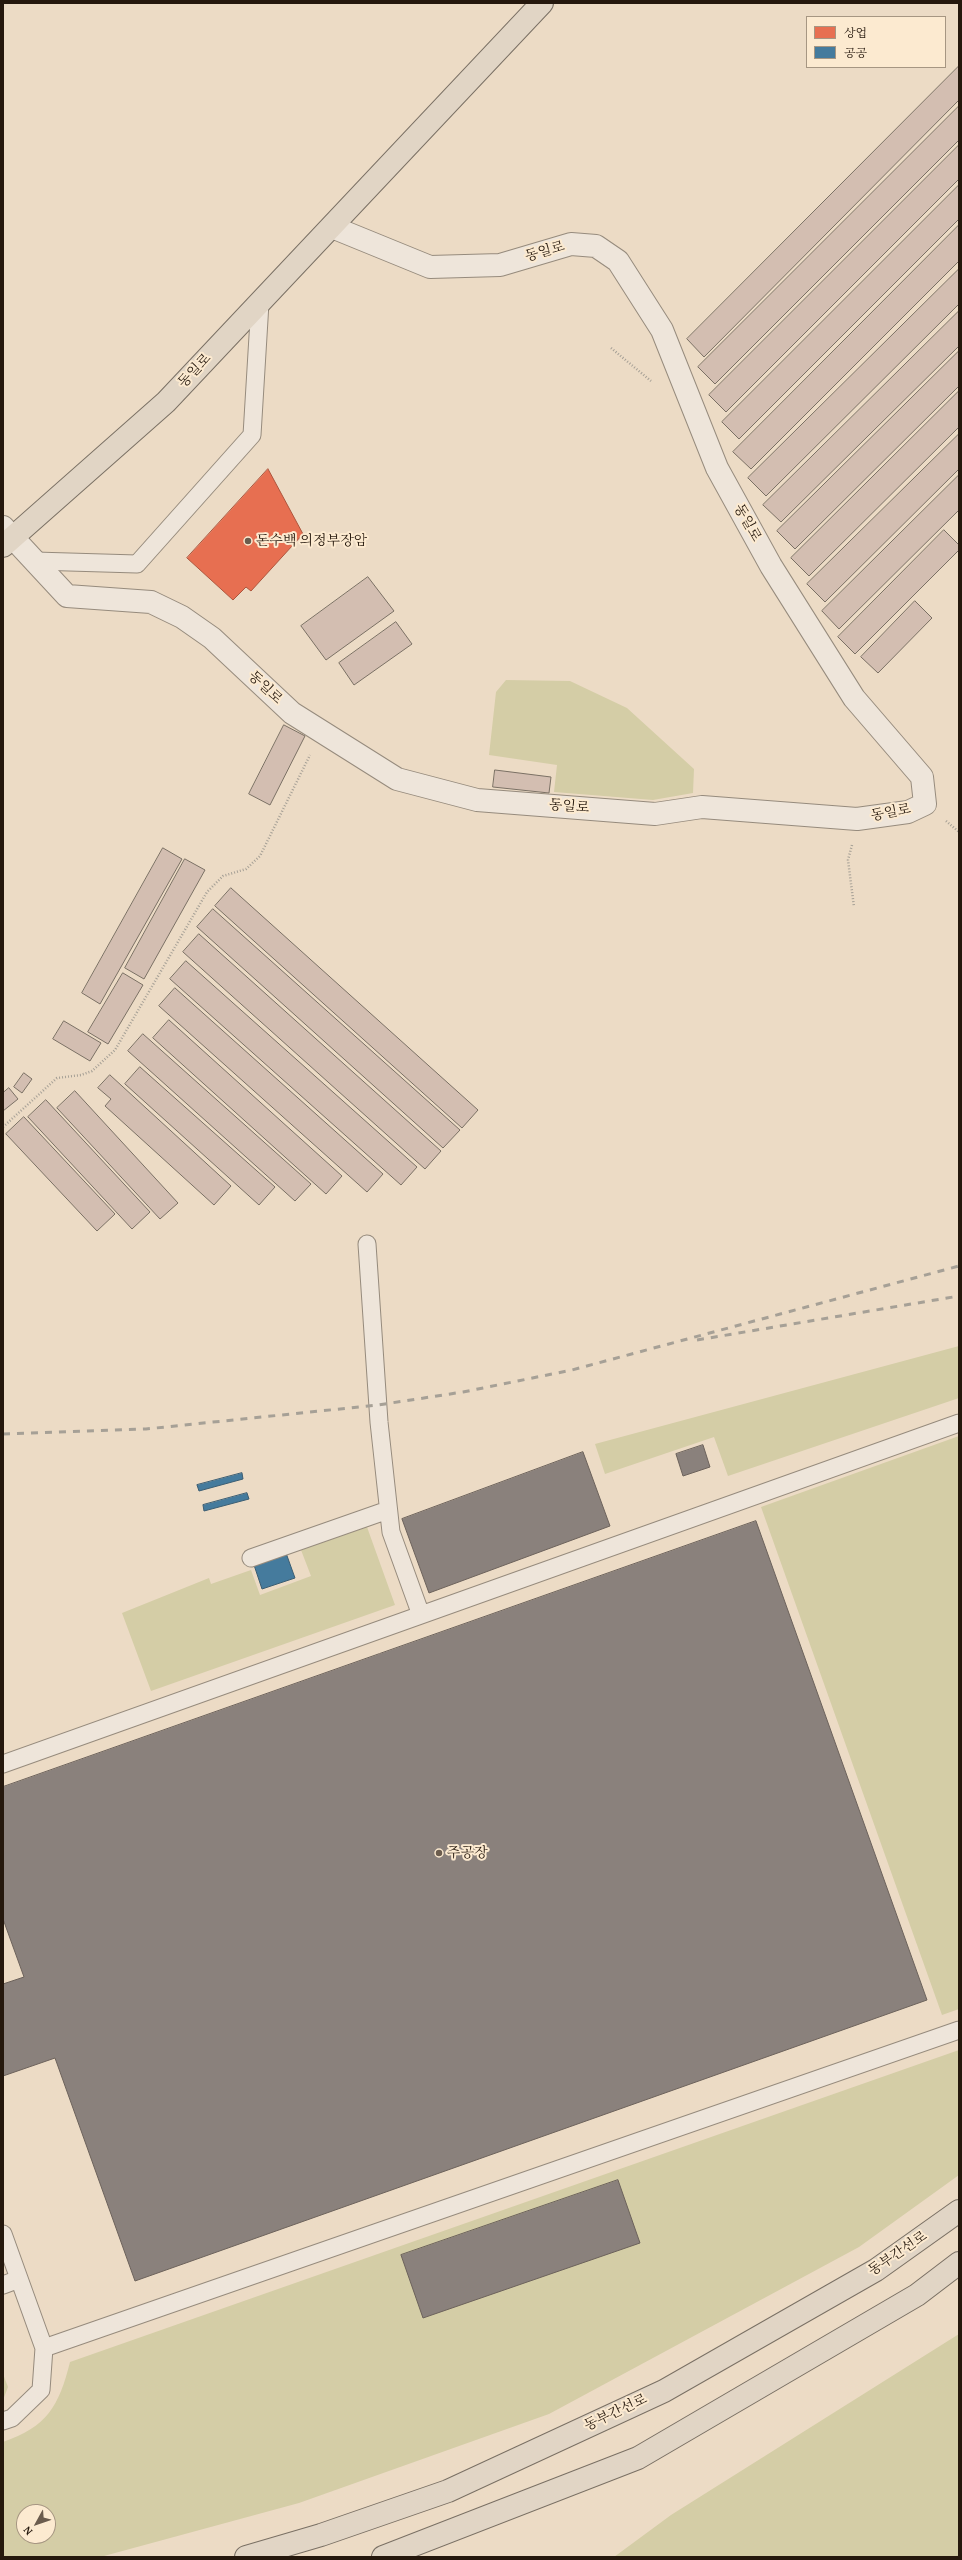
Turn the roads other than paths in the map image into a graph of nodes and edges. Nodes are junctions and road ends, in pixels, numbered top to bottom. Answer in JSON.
{"nodes":[{"id":1,"x":542,"y":3,"type":"edge"},
{"id":2,"x":332,"y":227,"type":"junction"},
{"id":3,"x":260,"y":302,"type":"junction"},
{"id":4,"x":6,"y":537,"type":"edge"},
{"id":5,"x":35,"y":561,"type":"junction"},
{"id":6,"x":367,"y":1244,"type":"dead end"},
{"id":7,"x":959,"y":1423,"type":"edge"},
{"id":8,"x":388,"y":1510,"type":"junction"},
{"id":9,"x":252,"y":1558,"type":"dead end"},
{"id":10,"x":421,"y":1615,"type":"junction"},
{"id":11,"x":3,"y":1764,"type":"edge"},
{"id":12,"x":959,"y":2030,"type":"edge"},
{"id":13,"x":959,"y":2211,"type":"edge"},
{"id":14,"x":3,"y":2234,"type":"edge"},
{"id":15,"x":959,"y":2263,"type":"edge"},
{"id":16,"x":19,"y":2279,"type":"junction"},
{"id":17,"x":3,"y":2285,"type":"edge"},
{"id":18,"x":44,"y":2348,"type":"junction"},
{"id":19,"x":3,"y":2421,"type":"edge"},
{"id":20,"x":246,"y":2557,"type":"edge"},
{"id":21,"x":384,"y":2557,"type":"edge"}],
"edges":[{"from":1,"to":2,"type":"main road","name":"동일로"},
{"from":2,"to":3,"type":"main road","name":"동일로"},
{"from":2,"to":5,"type":"street","name":"동일로"},
{"from":3,"to":4,"type":"main road","name":"동일로"},
{"from":3,"to":5,"type":"lane"},
{"from":4,"to":5,"type":"street","name":"동일로"},
{"from":6,"to":8,"type":"lane"},
{"from":7,"to":10,"type":"lane"},
{"from":8,"to":9,"type":"lane"},
{"from":8,"to":10,"type":"lane"},
{"from":10,"to":11,"type":"lane"},
{"from":12,"to":18,"type":"lane"},
{"from":13,"to":20,"type":"main road","name":"동부간선로"},
{"from":14,"to":16,"type":"lane"},
{"from":15,"to":21,"type":"main road"},
{"from":16,"to":17,"type":"lane"},
{"from":16,"to":18,"type":"lane"},
{"from":18,"to":19,"type":"lane"}]}
